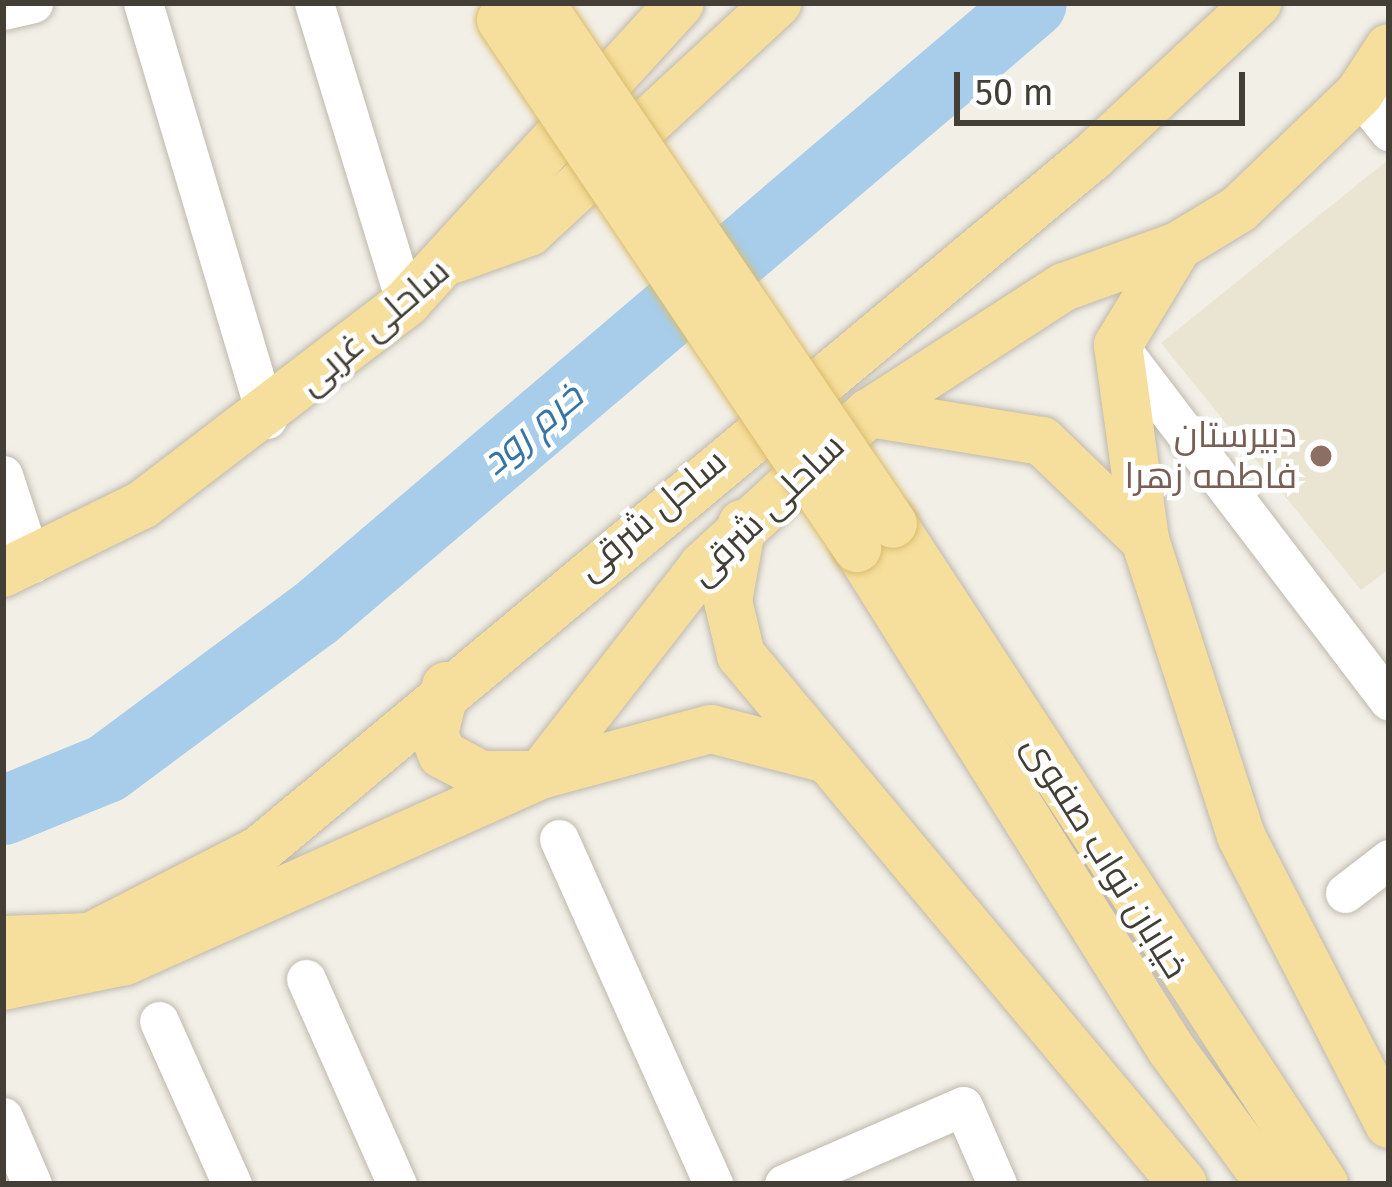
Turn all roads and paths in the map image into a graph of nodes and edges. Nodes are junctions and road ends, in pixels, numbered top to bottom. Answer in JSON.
{"nodes":[{"id":1,"x":33,"y":3,"type":"edge"},
{"id":2,"x":142,"y":3,"type":"edge"},
{"id":3,"x":314,"y":3,"type":"edge"},
{"id":4,"x":680,"y":3,"type":"edge"},
{"id":5,"x":777,"y":3,"type":"edge"},
{"id":6,"x":1257,"y":3,"type":"edge"},
{"id":7,"x":510,"y":9,"type":"edge"},
{"id":8,"x":3,"y":10,"type":"edge"},
{"id":9,"x":1389,"y":48,"type":"edge"},
{"id":10,"x":1374,"y":88,"type":"edge"},
{"id":11,"x":1389,"y":131,"type":"edge"},
{"id":12,"x":1178,"y":246,"type":"junction"},
{"id":13,"x":454,"y":259,"type":"junction"},
{"id":14,"x":406,"y":303,"type":"junction"},
{"id":15,"x":1118,"y":345,"type":"junction"},
{"id":16,"x":869,"y":413,"type":"junction"},
{"id":17,"x":266,"y":419,"type":"junction"},
{"id":18,"x":3,"y":475,"type":"edge"},
{"id":19,"x":742,"y":524,"type":"junction"},
{"id":20,"x":875,"y":536,"type":"junction"},
{"id":21,"x":1145,"y":540,"type":"junction"},
{"id":22,"x":13,"y":577,"type":"edge"},
{"id":23,"x":446,"y":686,"type":"junction"},
{"id":24,"x":1389,"y":701,"type":"edge"},
{"id":25,"x":827,"y":759,"type":"junction"},
{"id":26,"x":540,"y":775,"type":"junction"},
{"id":27,"x":559,"y":839,"type":"dead end"},
{"id":28,"x":1389,"y":859,"type":"edge"},
{"id":29,"x":1345,"y":893,"type":"dead end"},
{"id":30,"x":3,"y":940,"type":"edge"},
{"id":31,"x":305,"y":979,"type":"dead end"},
{"id":32,"x":3,"y":986,"type":"edge"},
{"id":33,"x":158,"y":1022,"type":"dead end"},
{"id":34,"x":3,"y":1117,"type":"edge"},
{"id":35,"x":1220,"y":1117,"type":"junction"},
{"id":36,"x":1389,"y":1124,"type":"edge"},
{"id":37,"x":1170,"y":1168,"type":"edge"},
{"id":38,"x":32,"y":1184,"type":"edge"},
{"id":39,"x":232,"y":1184,"type":"edge"},
{"id":40,"x":397,"y":1184,"type":"edge"},
{"id":41,"x":713,"y":1184,"type":"edge"},
{"id":42,"x":784,"y":1184,"type":"edge"},
{"id":43,"x":997,"y":1184,"type":"edge"},
{"id":44,"x":1270,"y":1184,"type":"edge"},
{"id":45,"x":1324,"y":1184,"type":"edge"}],
"edges":[{"from":1,"to":8,"type":"street"},
{"from":2,"to":17,"type":"street"},
{"from":3,"to":14,"type":"street"},
{"from":4,"to":13,"type":"main road","name":"ساحلی غربی"},
{"from":5,"to":13,"type":"main road"},
{"from":6,"to":23,"type":"main road","name":"ساحل شرقی"},
{"from":7,"to":20,"type":"main road","bridge":true},
{"from":9,"to":10,"type":"main road","name":"ساحلی شرقی"},
{"from":10,"to":11,"type":"street"},
{"from":10,"to":12,"type":"main road","name":"ساحلی شرقی"},
{"from":12,"to":15,"type":"main road"},
{"from":12,"to":16,"type":"main road","name":"ساحلی شرقی"},
{"from":13,"to":14,"type":"main road","name":"ساحلی غربی"},
{"from":14,"to":17,"type":"main road","name":"ساحلی غربی"},
{"from":15,"to":21,"type":"main road"},
{"from":15,"to":24,"type":"street"},
{"from":16,"to":19,"type":"main road","name":"ساحلی شرقی"},
{"from":16,"to":21,"type":"main road"},
{"from":17,"to":22,"type":"main road","name":"ساحلی غربی"},
{"from":18,"to":22,"type":"street"},
{"from":19,"to":25,"type":"main road"},
{"from":19,"to":26,"type":"main road","name":"ساحلی شرقی"},
{"from":20,"to":35,"type":"main road","name":"خیابان نواب صفوی"},
{"from":20,"to":45,"type":"main road","name":"خیابان نواب صفوی"},
{"from":21,"to":36,"type":"main road"},
{"from":23,"to":26,"type":"main road"},
{"from":23,"to":30,"type":"main road","name":"ساحل شرقی"},
{"from":25,"to":26,"type":"main road"},
{"from":25,"to":37,"type":"main road"},
{"from":26,"to":32,"type":"main road","name":"ساحلی شرقی"},
{"from":27,"to":41,"type":"street"},
{"from":28,"to":29,"type":"street"},
{"from":31,"to":40,"type":"street"},
{"from":33,"to":39,"type":"street"},
{"from":34,"to":38,"type":"street"},
{"from":35,"to":37,"type":"main road"},
{"from":35,"to":44,"type":"main road","name":"خیابان نواب صفوی"},
{"from":42,"to":43,"type":"street"}]}
